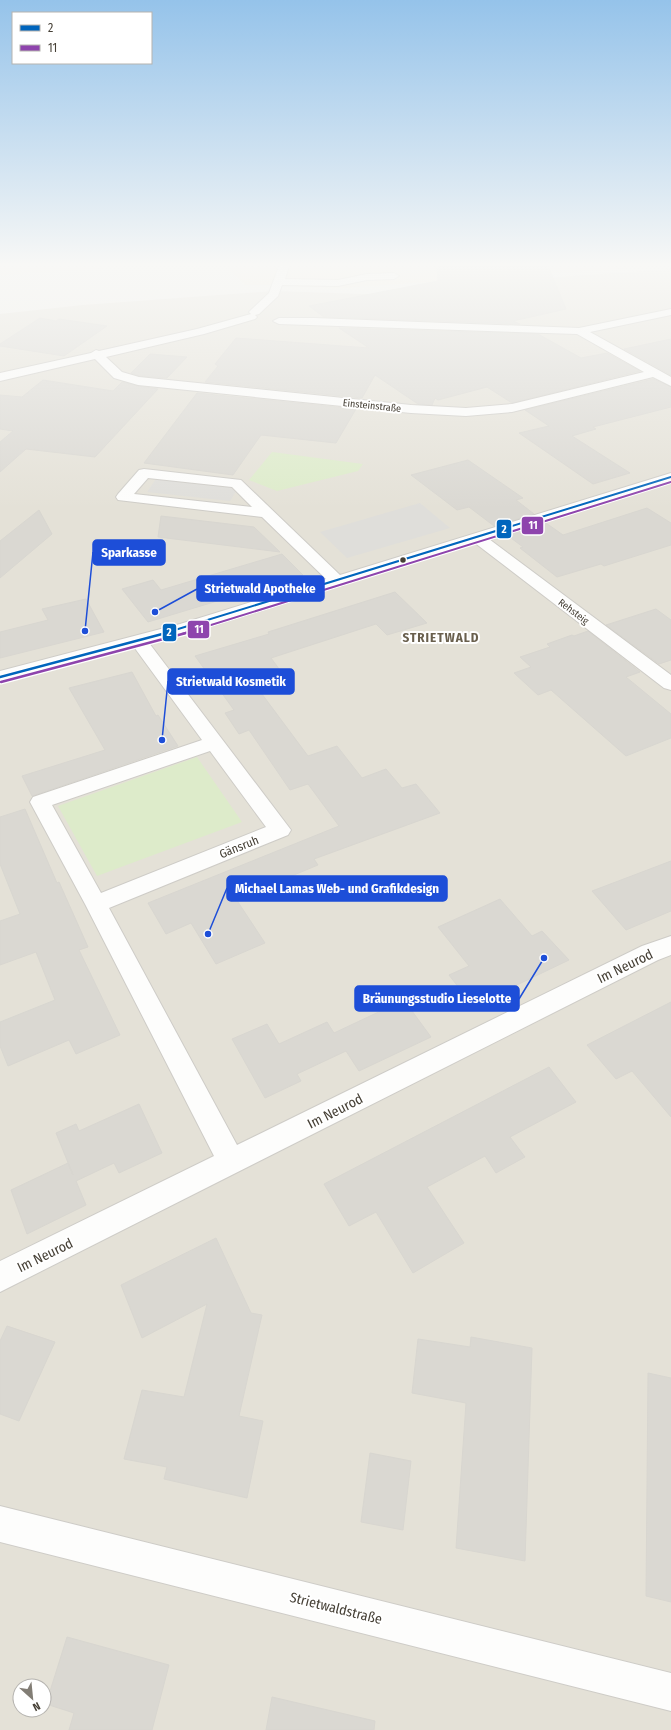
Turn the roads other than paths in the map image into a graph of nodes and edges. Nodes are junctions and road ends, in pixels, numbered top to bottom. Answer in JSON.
{"nodes":[{"id":1,"x":130,"y":347,"type":"edge"},
{"id":2,"x":607,"y":347,"type":"edge"},
{"id":3,"x":96,"y":354,"type":"junction"},
{"id":4,"x":654,"y":373,"type":"junction"},
{"id":5,"x":0,"y":377,"type":"edge"},
{"id":6,"x":671,"y":382,"type":"edge"},
{"id":7,"x":671,"y":478,"type":"edge"},
{"id":8,"x":267,"y":513,"type":"junction"},
{"id":9,"x":478,"y":538,"type":"junction"},
{"id":10,"x":338,"y":582,"type":"junction"},
{"id":11,"x":138,"y":641,"type":"junction"},
{"id":12,"x":0,"y":677,"type":"edge"},
{"id":13,"x":671,"y":684,"type":"edge"},
{"id":14,"x":214,"y":742,"type":"junction"},
{"id":15,"x":96,"y":904,"type":"junction"},
{"id":16,"x":671,"y":945,"type":"edge"},
{"id":17,"x":232,"y":1162,"type":"junction"},
{"id":18,"x":0,"y":1277,"type":"edge"},
{"id":19,"x":0,"y":1524,"type":"edge"},
{"id":20,"x":671,"y":1692,"type":"edge"}],
"edges":[{"from":1,"to":3,"type":"street"},
{"from":2,"to":4,"type":"street"},
{"from":3,"to":4,"type":"street","name":"Einsteinstraße"},
{"from":3,"to":5,"type":"street"},
{"from":4,"to":6,"type":"street"},
{"from":7,"to":9,"type":"street"},
{"from":8,"to":8,"type":"street"},
{"from":8,"to":10,"type":"street"},
{"from":9,"to":10,"type":"street"},
{"from":9,"to":13,"type":"street","name":"Rehsteig"},
{"from":10,"to":11,"type":"street"},
{"from":11,"to":12,"type":"street"},
{"from":11,"to":14,"type":"street","name":"Gänsruh"},
{"from":14,"to":15,"type":"street"},
{"from":14,"to":15,"type":"street","name":"Gänsruh"},
{"from":15,"to":17,"type":"street"},
{"from":16,"to":17,"type":"street","name":"Im Neurod"},
{"from":17,"to":18,"type":"street","name":"Im Neurod"},
{"from":19,"to":20,"type":"street","name":"Strietwaldstraße"}]}
